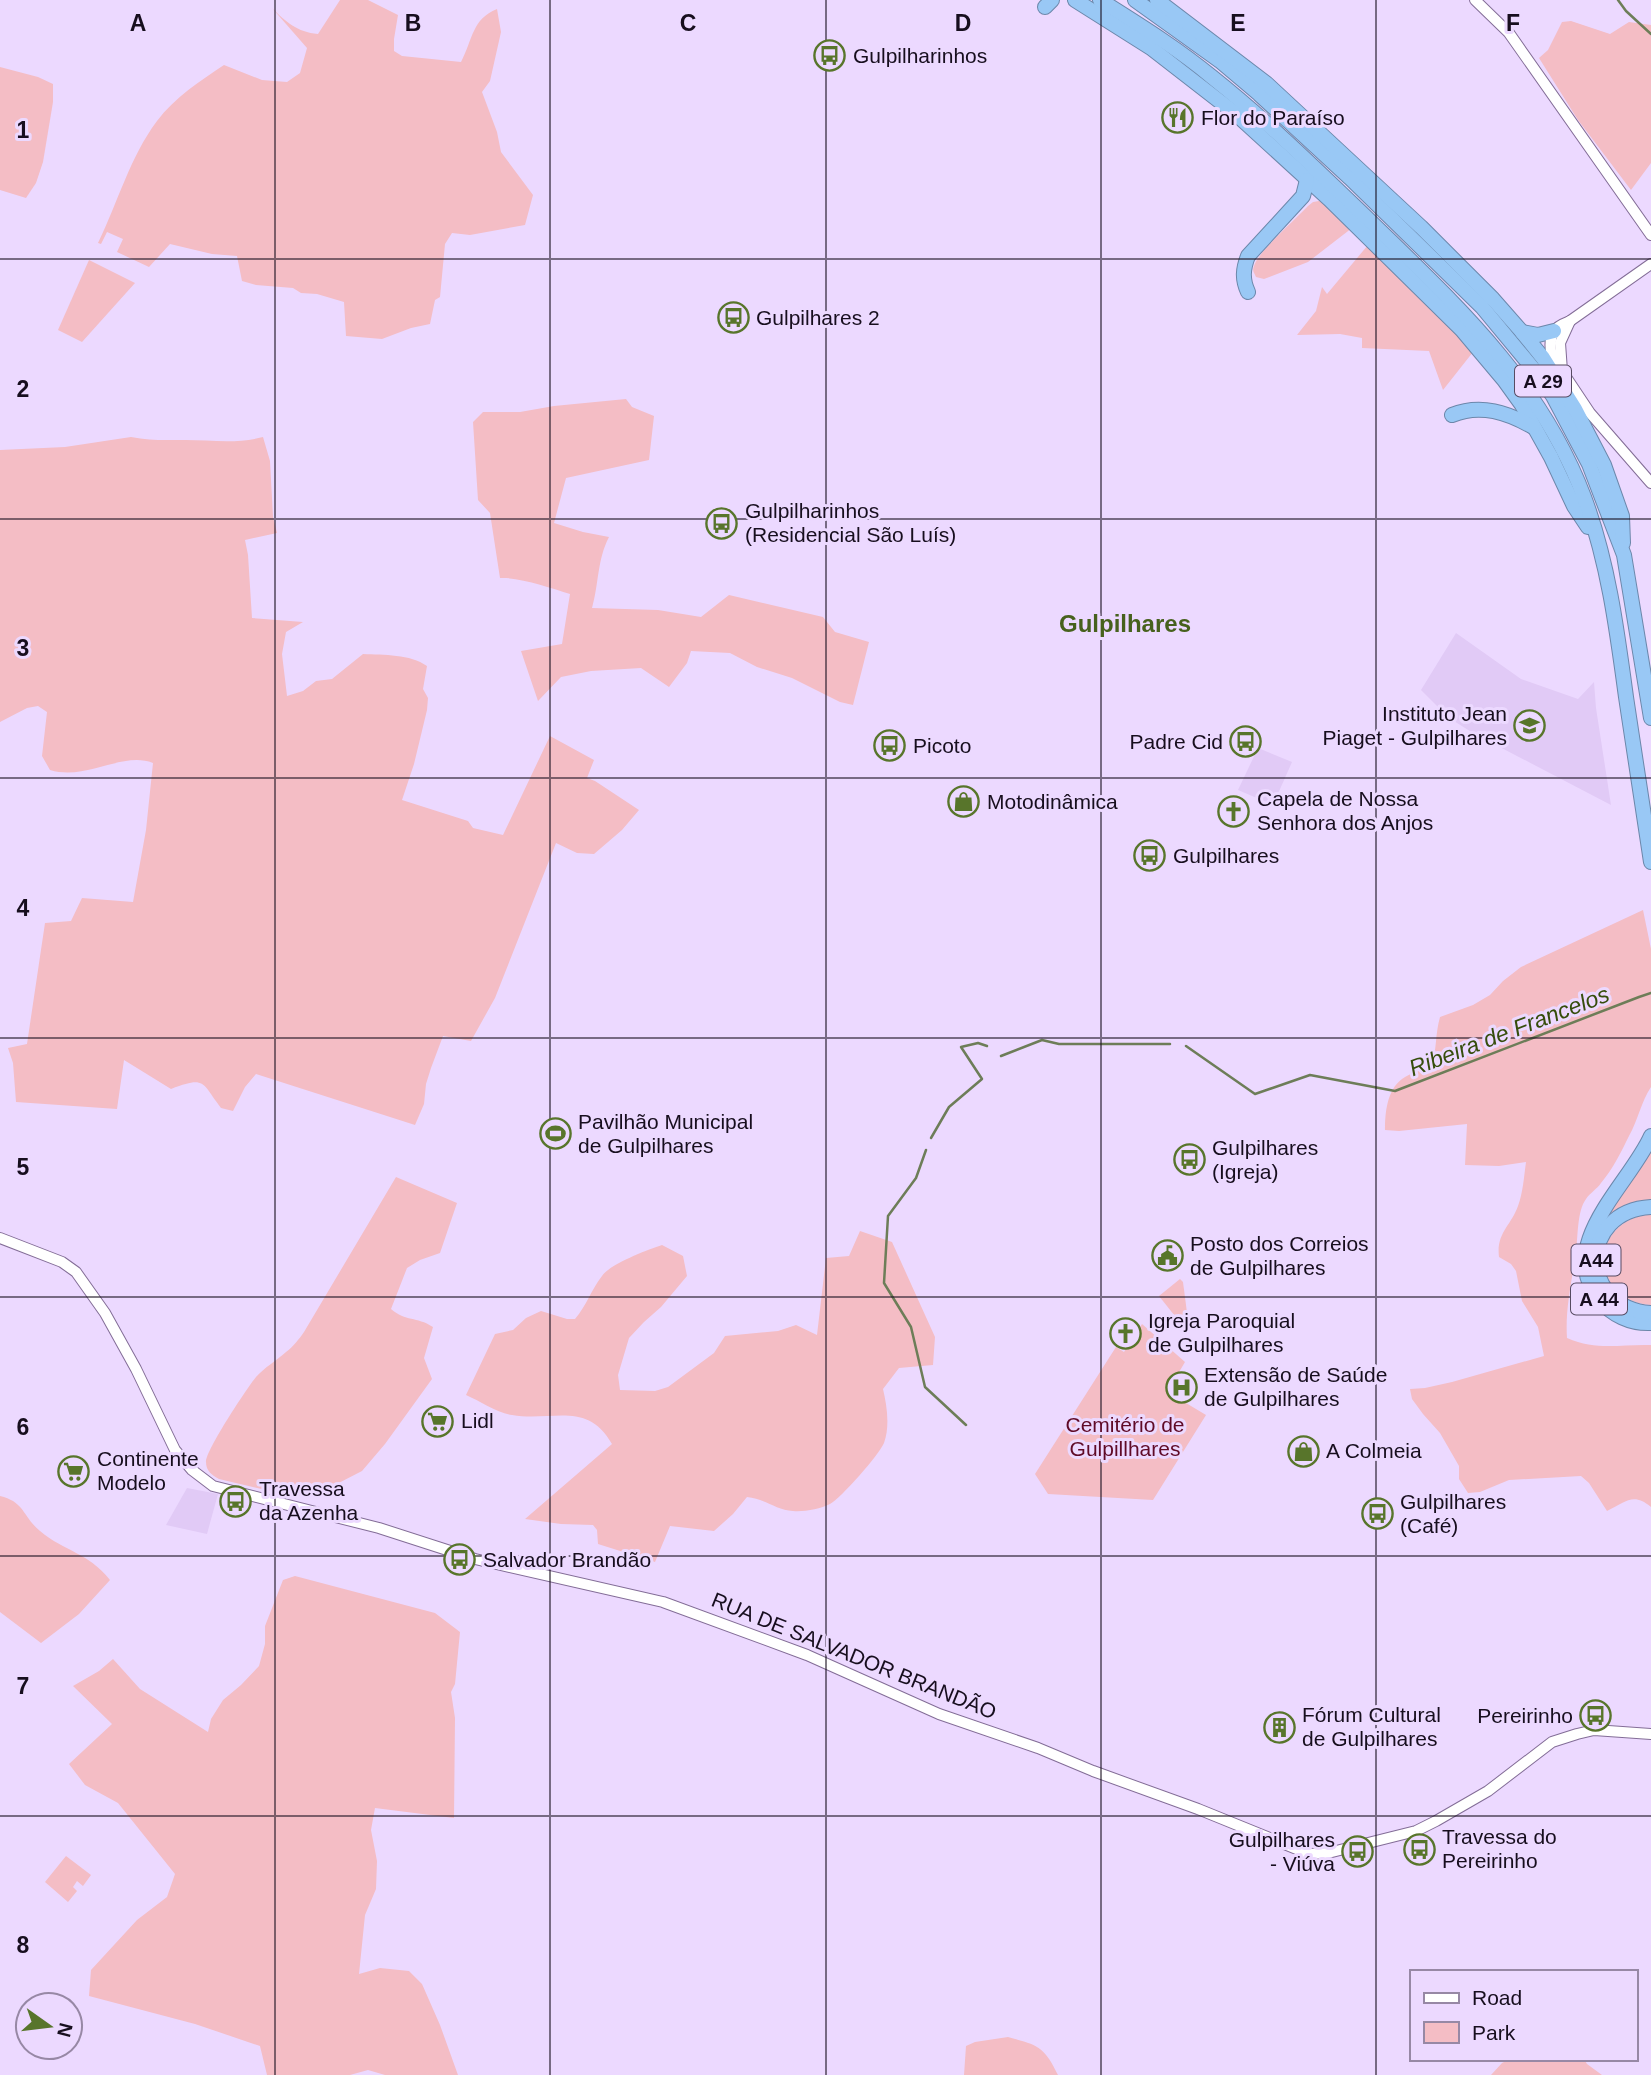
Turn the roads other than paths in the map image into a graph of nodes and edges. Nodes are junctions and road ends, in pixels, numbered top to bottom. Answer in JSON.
{"nodes":[{"id":1,"x":1045,"y":0,"type":"edge"},
{"id":2,"x":1052,"y":0,"type":"edge"},
{"id":3,"x":1075,"y":0,"type":"edge"},
{"id":4,"x":1100,"y":0,"type":"edge"},
{"id":5,"x":1135,"y":0,"type":"edge"},
{"id":6,"x":1157,"y":0,"type":"edge"},
{"id":7,"x":1475,"y":0,"type":"edge"},
{"id":8,"x":1353,"y":172,"type":"junction"},
{"id":9,"x":1307,"y":180,"type":"junction"},
{"id":10,"x":1329,"y":194,"type":"junction"},
{"id":11,"x":1417,"y":233,"type":"junction"},
{"id":12,"x":1651,"y":235,"type":"edge"},
{"id":13,"x":1397,"y":257,"type":"junction"},
{"id":14,"x":1651,"y":264,"type":"edge"},
{"id":15,"x":1570,"y":321,"type":"junction"},
{"id":16,"x":1555,"y":331,"type":"junction"},
{"id":17,"x":1522,"y":332,"type":"junction"},
{"id":18,"x":1562,"y":371,"type":"junction"},
{"id":19,"x":1452,"y":415,"type":"dead end"},
{"id":20,"x":1536,"y":429,"type":"junction"},
{"id":21,"x":1651,"y":483,"type":"edge"},
{"id":22,"x":1597,"y":539,"type":"junction"},
{"id":23,"x":1624,"y":555,"type":"junction"},
{"id":24,"x":1651,"y":718,"type":"edge"},
{"id":25,"x":1651,"y":862,"type":"edge"},
{"id":26,"x":1651,"y":1136,"type":"edge"},
{"id":27,"x":1651,"y":1207,"type":"edge"},
{"id":28,"x":0,"y":1238,"type":"edge"},
{"id":29,"x":1651,"y":1313,"type":"edge"},
{"id":30,"x":1651,"y":1323,"type":"edge"},
{"id":31,"x":1651,"y":1734,"type":"edge"}],
"edges":[{"from":1,"to":2,"type":"highway"},
{"from":3,"to":9,"type":"highway","number":"A 29"},
{"from":4,"to":10,"type":"highway","number":"A 29"},
{"from":5,"to":8,"type":"highway","number":"A 29"},
{"from":6,"to":8,"type":"highway","number":"A 29"},
{"from":7,"to":12,"type":"main road"},
{"from":8,"to":11,"type":"highway","number":"A 29"},
{"from":9,"to":10,"type":"highway","number":"A 29"},
{"from":9,"to":10,"type":"highway"},
{"from":10,"to":13,"type":"highway","number":"A 29"},
{"from":11,"to":17,"type":"highway","number":"A 29"},
{"from":11,"to":23,"type":"highway","number":"A 29"},
{"from":13,"to":20,"type":"highway","number":"A 29"},
{"from":13,"to":22,"type":"highway","number":"A 29"},
{"from":14,"to":15,"type":"main road"},
{"from":15,"to":16,"type":"main road"},
{"from":15,"to":18,"type":"main road"},
{"from":16,"to":17,"type":"highway"},
{"from":16,"to":18,"type":"main road"},
{"from":17,"to":23,"type":"highway","number":"A 29"},
{"from":18,"to":21,"type":"main road"},
{"from":19,"to":20,"type":"highway"},
{"from":20,"to":22,"type":"highway","number":"A 29"},
{"from":22,"to":25,"type":"highway","number":"A 29"},
{"from":23,"to":24,"type":"highway","number":"A 29"},
{"from":26,"to":30,"type":"highway","number":"A 44"},
{"from":27,"to":29,"type":"highway","number":"A44"},
{"from":28,"to":31,"type":"main road","name":"RUA DE SALVADOR BRANDÃO"}]}
